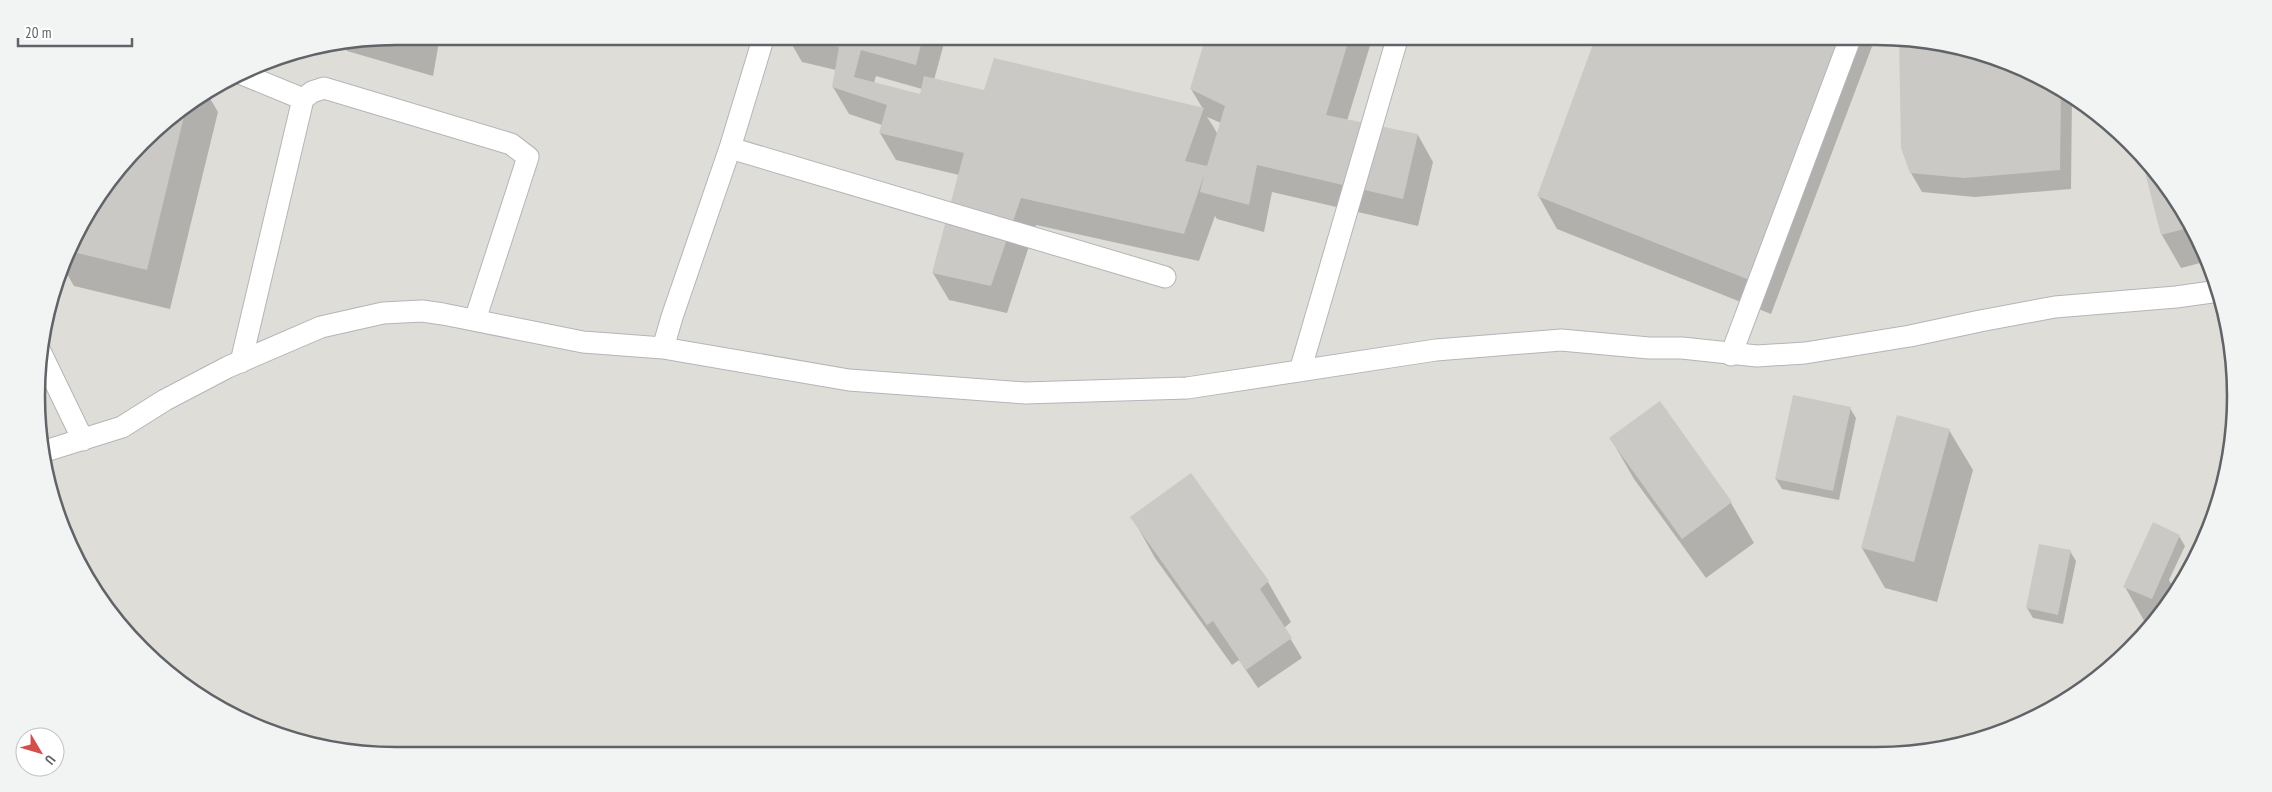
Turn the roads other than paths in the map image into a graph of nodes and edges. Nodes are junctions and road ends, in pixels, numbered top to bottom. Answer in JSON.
{"nodes":[{"id":1,"x":761,"y":45,"type":"edge"},
{"id":2,"x":1395,"y":45,"type":"edge"},
{"id":3,"x":1848,"y":45,"type":"edge"},
{"id":4,"x":250,"y":77,"type":"edge"},
{"id":5,"x":303,"y":99,"type":"junction"},
{"id":6,"x":730,"y":148,"type":"junction"},
{"id":7,"x":1165,"y":277,"type":"dead end"},
{"id":8,"x":2211,"y":292,"type":"edge"},
{"id":9,"x":475,"y":320,"type":"junction"},
{"id":10,"x":663,"y":348,"type":"junction"},
{"id":11,"x":1731,"y":355,"type":"junction"},
{"id":12,"x":241,"y":362,"type":"junction"},
{"id":13,"x":47,"y":365,"type":"edge"},
{"id":14,"x":1300,"y":371,"type":"junction"},
{"id":15,"x":83,"y":440,"type":"junction"},
{"id":16,"x":49,"y":450,"type":"edge"}],
"edges":[{"from":1,"to":6,"type":"lane"},
{"from":2,"to":14,"type":"lane"},
{"from":3,"to":11,"type":"lane"},
{"from":4,"to":5,"type":"lane"},
{"from":5,"to":9,"type":"lane"},
{"from":5,"to":12,"type":"lane"},
{"from":6,"to":7,"type":"lane"},
{"from":6,"to":10,"type":"lane"},
{"from":8,"to":11,"type":"lane"},
{"from":9,"to":10,"type":"lane"},
{"from":9,"to":12,"type":"lane"},
{"from":10,"to":14,"type":"lane"},
{"from":11,"to":14,"type":"lane"},
{"from":12,"to":15,"type":"lane"},
{"from":13,"to":15,"type":"lane"},
{"from":15,"to":16,"type":"lane"}]}
